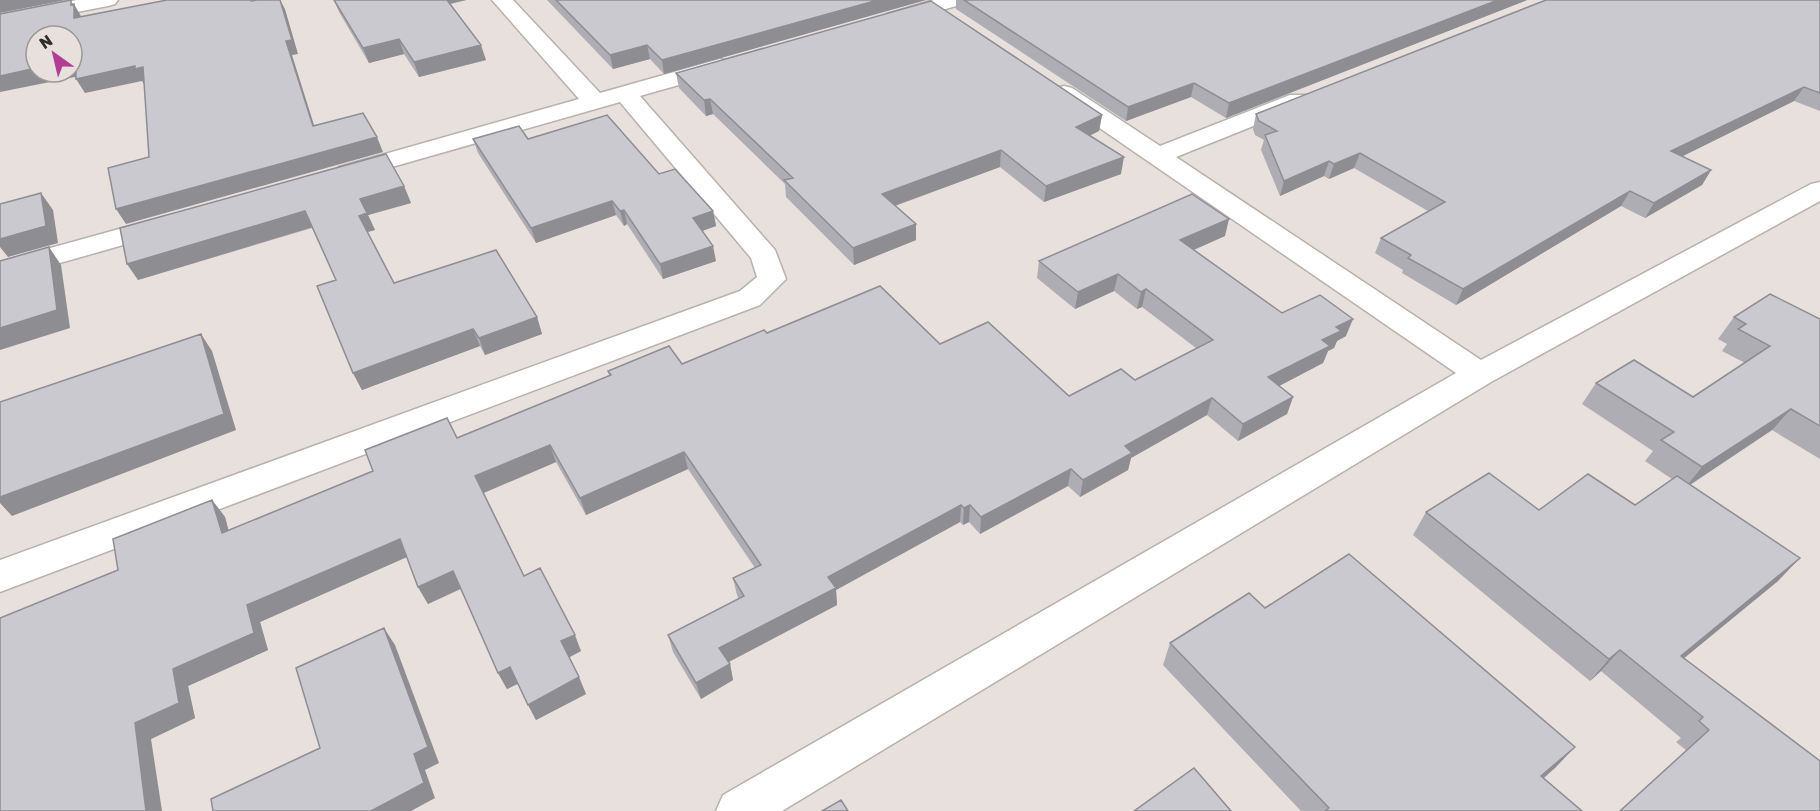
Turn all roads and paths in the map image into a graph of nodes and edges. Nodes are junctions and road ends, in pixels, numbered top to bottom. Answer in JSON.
{"nodes":[{"id":1,"x":108,"y":0,"type":"edge"},
{"id":2,"x":502,"y":0,"type":"edge"},
{"id":3,"x":945,"y":3,"type":"edge"},
{"id":4,"x":878,"y":19,"type":"edge"},
{"id":5,"x":0,"y":21,"type":"edge"},
{"id":6,"x":963,"y":26,"type":"edge"},
{"id":7,"x":738,"y":61,"type":"edge"},
{"id":8,"x":1041,"y":78,"type":"edge"},
{"id":9,"x":1322,"y":91,"type":"edge"},
{"id":10,"x":610,"y":97,"type":"junction"},
{"id":11,"x":1157,"y":156,"type":"junction"},
{"id":12,"x":324,"y":179,"type":"edge"},
{"id":13,"x":1820,"y":190,"type":"edge"},
{"id":14,"x":190,"y":217,"type":"edge"},
{"id":15,"x":0,"y":271,"type":"edge"},
{"id":16,"x":1480,"y":374,"type":"junction"},
{"id":17,"x":0,"y":576,"type":"edge"},
{"id":18,"x":739,"y":811,"type":"edge"}],
"edges":[{"from":1,"to":5,"type":"street"},
{"from":2,"to":10,"type":"street"},
{"from":3,"to":4,"type":"street"},
{"from":3,"to":6,"type":"street"},
{"from":7,"to":10,"type":"street"},
{"from":8,"to":11,"type":"street"},
{"from":9,"to":11,"type":"street"},
{"from":10,"to":12,"type":"street"},
{"from":10,"to":17,"type":"street"},
{"from":11,"to":16,"type":"street"},
{"from":13,"to":16,"type":"street"},
{"from":14,"to":15,"type":"street"},
{"from":16,"to":18,"type":"street"}]}
